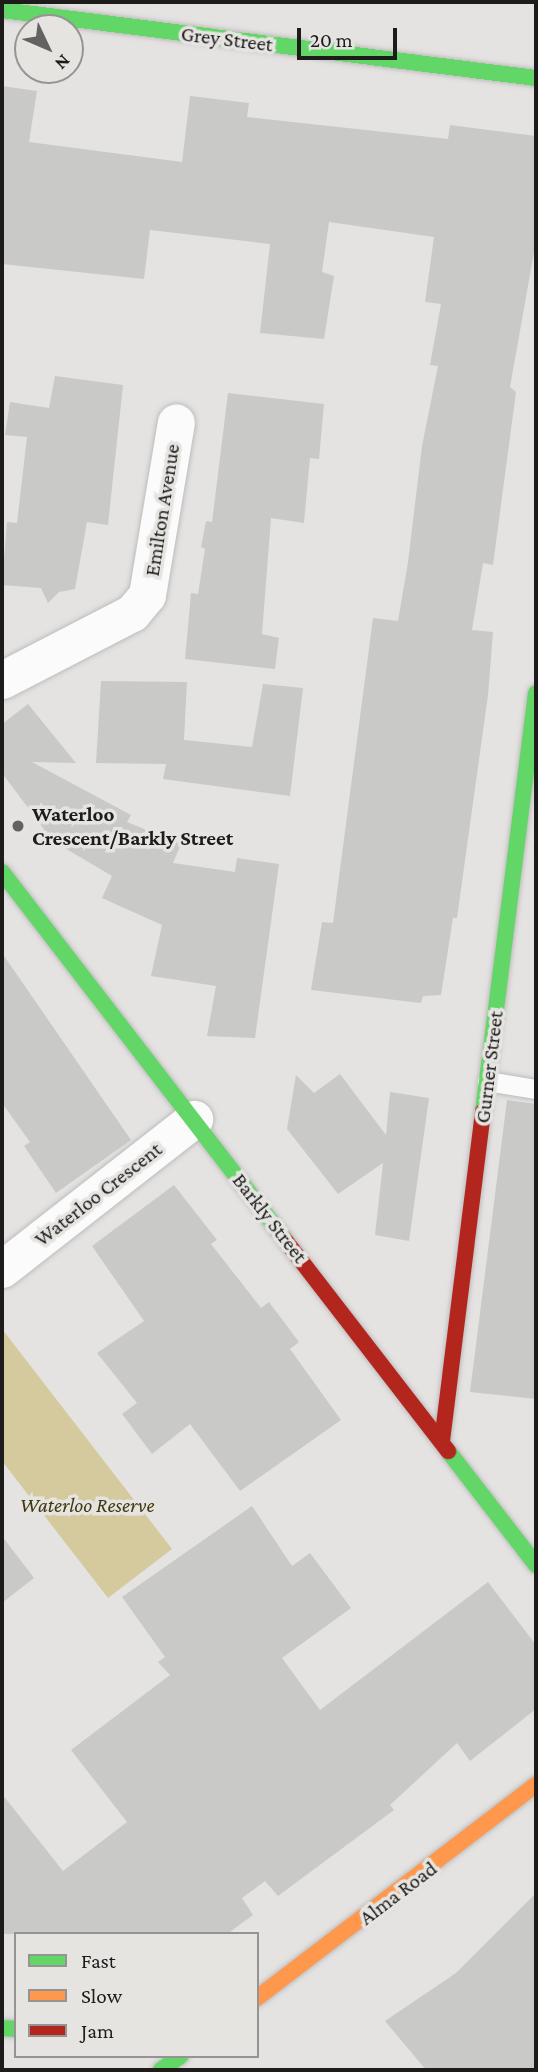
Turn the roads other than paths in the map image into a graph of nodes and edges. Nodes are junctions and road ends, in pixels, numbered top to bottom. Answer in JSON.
{"nodes":[{"id":1,"x":25,"y":9,"type":"edge"},
{"id":2,"x":536,"y":78,"type":"edge"},
{"id":3,"x":176,"y":422,"type":"dead end"},
{"id":4,"x":2,"y":680,"type":"edge"},
{"id":5,"x":536,"y":693,"type":"edge"},
{"id":6,"x":2,"y":872,"type":"edge"},
{"id":7,"x":487,"y":1081,"type":"junction"},
{"id":8,"x":536,"y":1089,"type":"edge"},
{"id":9,"x":194,"y":1119,"type":"junction"},
{"id":10,"x":2,"y":1269,"type":"edge"},
{"id":11,"x":442,"y":1441,"type":"junction"},
{"id":12,"x":536,"y":1565,"type":"edge"},
{"id":13,"x":536,"y":1785,"type":"edge"},
{"id":14,"x":259,"y":1996,"type":"edge"},
{"id":15,"x":177,"y":2058,"type":"edge"},
{"id":16,"x":161,"y":2070,"type":"edge"}],
"edges":[{"from":1,"to":2,"type":"street","name":"Grey Street"},
{"from":3,"to":4,"type":"street","name":"Emilton Avenue"},
{"from":5,"to":7,"type":"street","name":"Gurner Street"},
{"from":6,"to":9,"type":"street","name":"Barkly Street"},
{"from":7,"to":8,"type":"lane"},
{"from":7,"to":11,"type":"street","name":"Gurner Street"},
{"from":9,"to":10,"type":"street","name":"Waterloo Crescent"},
{"from":9,"to":11,"type":"street","name":"Barkly Street"},
{"from":11,"to":12,"type":"street","name":"Barkly Street"},
{"from":13,"to":14,"type":"street","name":"Alma Road"},
{"from":15,"to":16,"type":"street"}]}
